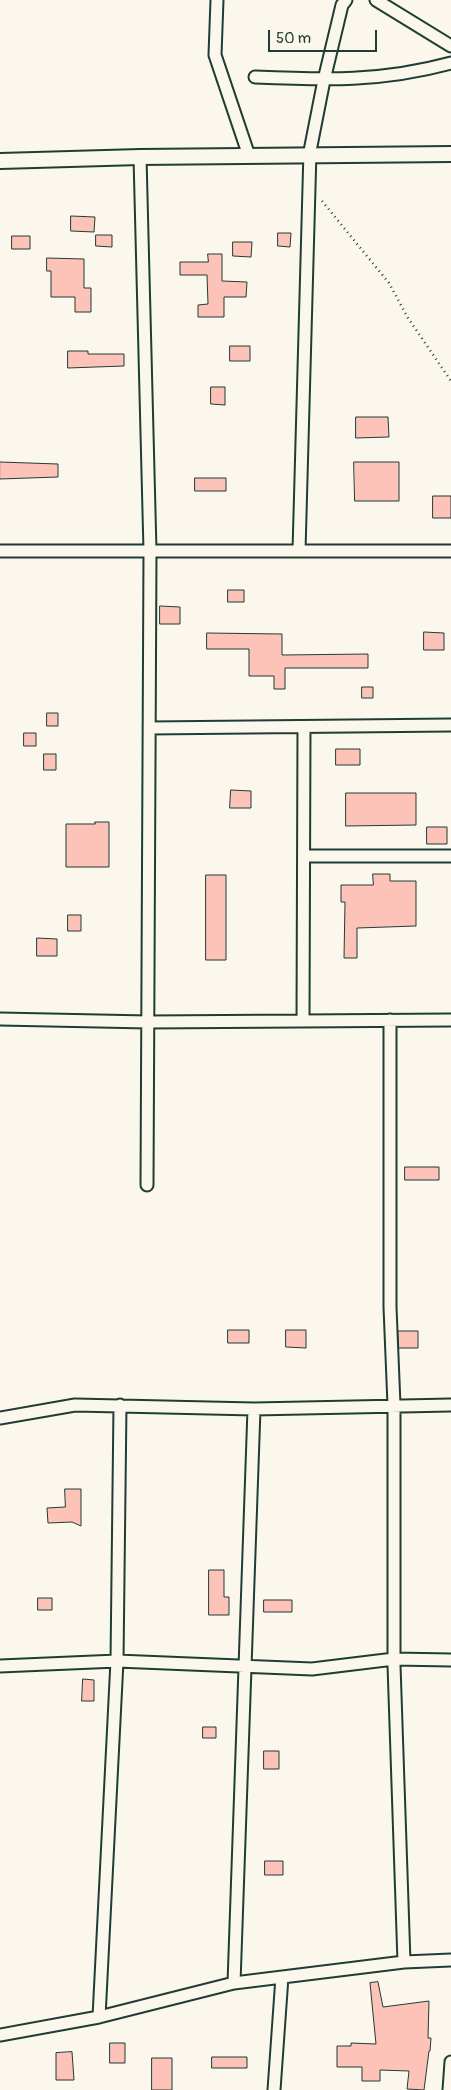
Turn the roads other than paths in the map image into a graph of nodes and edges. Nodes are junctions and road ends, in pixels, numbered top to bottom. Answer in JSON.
{"nodes":[{"id":1,"x":217,"y":0,"type":"edge"},
{"id":2,"x":346,"y":0,"type":"edge"},
{"id":3,"x":376,"y":0,"type":"edge"},
{"id":4,"x":451,"y":46,"type":"edge"},
{"id":5,"x":451,"y":63,"type":"edge"},
{"id":6,"x":255,"y":77,"type":"dead end"},
{"id":7,"x":324,"y":80,"type":"junction"},
{"id":8,"x":451,"y":154,"type":"edge"},
{"id":9,"x":310,"y":155,"type":"junction"},
{"id":10,"x":140,"y":156,"type":"junction"},
{"id":11,"x":249,"y":156,"type":"junction"},
{"id":12,"x":0,"y":161,"type":"edge"},
{"id":13,"x":150,"y":551,"type":"junction"},
{"id":14,"x":451,"y":551,"type":"edge"},
{"id":15,"x":0,"y":552,"type":"edge"},
{"id":16,"x":299,"y":552,"type":"junction"},
{"id":17,"x":451,"y":726,"type":"edge"},
{"id":18,"x":304,"y":727,"type":"junction"},
{"id":19,"x":149,"y":728,"type":"junction"},
{"id":20,"x":304,"y":856,"type":"junction"},
{"id":21,"x":451,"y":856,"type":"edge"},
{"id":22,"x":0,"y":1019,"type":"edge"},
{"id":23,"x":390,"y":1020,"type":"junction"},
{"id":24,"x":451,"y":1020,"type":"edge"},
{"id":25,"x":303,"y":1021,"type":"junction"},
{"id":26,"x":148,"y":1022,"type":"junction"},
{"id":27,"x":148,"y":1184,"type":"dead end"},
{"id":28,"x":451,"y":1404,"type":"edge"},
{"id":29,"x":120,"y":1405,"type":"junction"},
{"id":30,"x":394,"y":1405,"type":"junction"},
{"id":31,"x":254,"y":1408,"type":"junction"},
{"id":32,"x":0,"y":1418,"type":"edge"},
{"id":33,"x":394,"y":1659,"type":"junction"},
{"id":34,"x":451,"y":1660,"type":"edge"},
{"id":35,"x":117,"y":1662,"type":"junction"},
{"id":36,"x":0,"y":1666,"type":"edge"},
{"id":37,"x":246,"y":1667,"type":"junction"},
{"id":38,"x":451,"y":1960,"type":"edge"},
{"id":39,"x":404,"y":1962,"type":"junction"},
{"id":40,"x":282,"y":1977,"type":"junction"},
{"id":41,"x":234,"y":1983,"type":"junction"},
{"id":42,"x":99,"y":2016,"type":"junction"},
{"id":43,"x":0,"y":2035,"type":"edge"},
{"id":44,"x":451,"y":2062,"type":"edge"},
{"id":45,"x":274,"y":2090,"type":"edge"},
{"id":46,"x":448,"y":2090,"type":"edge"}],
"edges":[{"from":1,"to":11,"type":"street"},
{"from":2,"to":7,"type":"street"},
{"from":3,"to":4,"type":"street"},
{"from":5,"to":7,"type":"street"},
{"from":6,"to":7,"type":"street"},
{"from":7,"to":9,"type":"street"},
{"from":8,"to":9,"type":"street"},
{"from":9,"to":11,"type":"street"},
{"from":9,"to":16,"type":"street"},
{"from":10,"to":11,"type":"street"},
{"from":10,"to":12,"type":"street"},
{"from":10,"to":13,"type":"street"},
{"from":13,"to":15,"type":"street"},
{"from":13,"to":16,"type":"street"},
{"from":13,"to":19,"type":"street"},
{"from":14,"to":16,"type":"street"},
{"from":17,"to":18,"type":"street"},
{"from":18,"to":19,"type":"street"},
{"from":18,"to":20,"type":"street"},
{"from":19,"to":26,"type":"street"},
{"from":20,"to":21,"type":"street"},
{"from":20,"to":25,"type":"street"},
{"from":22,"to":26,"type":"street"},
{"from":23,"to":24,"type":"street"},
{"from":23,"to":25,"type":"street"},
{"from":23,"to":30,"type":"street"},
{"from":25,"to":26,"type":"street"},
{"from":26,"to":27,"type":"street"},
{"from":28,"to":30,"type":"street"},
{"from":29,"to":31,"type":"street"},
{"from":29,"to":32,"type":"street"},
{"from":29,"to":35,"type":"street"},
{"from":30,"to":31,"type":"street"},
{"from":30,"to":33,"type":"street"},
{"from":31,"to":37,"type":"street"},
{"from":33,"to":34,"type":"street"},
{"from":33,"to":37,"type":"street"},
{"from":33,"to":39,"type":"street"},
{"from":35,"to":36,"type":"street"},
{"from":35,"to":37,"type":"street"},
{"from":35,"to":42,"type":"street"},
{"from":37,"to":41,"type":"street"},
{"from":38,"to":39,"type":"street"},
{"from":39,"to":40,"type":"street"},
{"from":40,"to":41,"type":"street"},
{"from":40,"to":45,"type":"street"},
{"from":41,"to":42,"type":"street"},
{"from":42,"to":43,"type":"street"},
{"from":44,"to":46,"type":"street"}]}
